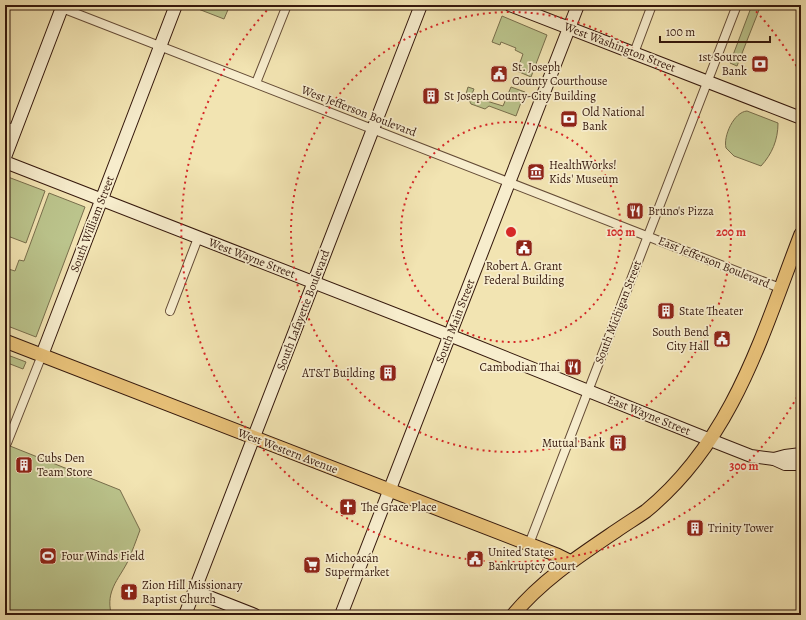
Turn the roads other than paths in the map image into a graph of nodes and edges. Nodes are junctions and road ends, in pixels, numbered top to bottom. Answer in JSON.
{"nodes":[{"id":1,"x":176,"y":5,"type":"edge"},
{"id":2,"x":286,"y":5,"type":"edge"},
{"id":3,"x":421,"y":5,"type":"edge"},
{"id":4,"x":510,"y":5,"type":"edge"},
{"id":5,"x":578,"y":5,"type":"edge"},
{"id":6,"x":652,"y":5,"type":"edge"},
{"id":7,"x":737,"y":5,"type":"edge"},
{"id":8,"x":63,"y":6,"type":"edge"},
{"id":9,"x":569,"y":28,"type":"junction"},
{"id":10,"x":160,"y":45,"type":"junction"},
{"id":11,"x":634,"y":53,"type":"junction"},
{"id":12,"x":707,"y":81,"type":"junction"},
{"id":13,"x":256,"y":83,"type":"junction"},
{"id":14,"x":801,"y":118,"type":"edge"},
{"id":15,"x":10,"y":128,"type":"edge"},
{"id":16,"x":373,"y":129,"type":"junction"},
{"id":17,"x":5,"y":157,"type":"edge"},
{"id":18,"x":5,"y":162,"type":"edge"},
{"id":19,"x":509,"y":183,"type":"junction"},
{"id":20,"x":101,"y":200,"type":"junction"},
{"id":21,"x":801,"y":234,"type":"edge"},
{"id":22,"x":648,"y":236,"type":"junction"},
{"id":23,"x":198,"y":238,"type":"junction"},
{"id":24,"x":313,"y":282,"type":"junction"},
{"id":25,"x":780,"y":288,"type":"junction"},
{"id":26,"x":170,"y":311,"type":"dead end"},
{"id":27,"x":450,"y":336,"type":"junction"},
{"id":28,"x":5,"y":341,"type":"edge"},
{"id":29,"x":42,"y":355,"type":"junction"},
{"id":30,"x":588,"y":390,"type":"junction"},
{"id":31,"x":254,"y":438,"type":"junction"},
{"id":32,"x":710,"y":440,"type":"junction"},
{"id":33,"x":7,"y":443,"type":"dead end"},
{"id":34,"x":801,"y":454,"type":"edge"},
{"id":35,"x":774,"y":459,"type":"junction"},
{"id":36,"x":801,"y":464,"type":"edge"},
{"id":37,"x":389,"y":490,"type":"junction"},
{"id":38,"x":529,"y":544,"type":"junction"},
{"id":39,"x":571,"y":562,"type":"junction"},
{"id":40,"x":194,"y":591,"type":"junction"},
{"id":41,"x":185,"y":615,"type":"edge"},
{"id":42,"x":255,"y":615,"type":"edge"},
{"id":43,"x":341,"y":615,"type":"edge"},
{"id":44,"x":513,"y":615,"type":"edge"}],
"edges":[{"from":1,"to":10,"type":"street","name":"South William Street"},
{"from":2,"to":13,"type":"street"},
{"from":3,"to":16,"type":"street","name":"South Lafayette Boulevard"},
{"from":4,"to":9,"type":"street","name":"West Washington Street"},
{"from":5,"to":9,"type":"street","name":"South Main Street"},
{"from":6,"to":11,"type":"street"},
{"from":7,"to":12,"type":"street","name":"South Michigan Street"},
{"from":8,"to":10,"type":"street","name":"West Jefferson Boulevard"},
{"from":8,"to":15,"type":"street"},
{"from":9,"to":11,"type":"street","name":"West Washington Street"},
{"from":9,"to":19,"type":"street","name":"South Main Street"},
{"from":10,"to":13,"type":"street","name":"West Jefferson Boulevard"},
{"from":10,"to":20,"type":"street","name":"South William Street"},
{"from":11,"to":12,"type":"street","name":"West Washington Street"},
{"from":12,"to":14,"type":"street","name":"West Washington Street"},
{"from":12,"to":22,"type":"street","name":"South Michigan Street"},
{"from":13,"to":16,"type":"street","name":"West Jefferson Boulevard"},
{"from":15,"to":17,"type":"street"},
{"from":16,"to":19,"type":"street","name":"West Jefferson Boulevard"},
{"from":16,"to":24,"type":"street","name":"South Lafayette Boulevard"},
{"from":18,"to":20,"type":"street","name":"West Wayne Street"},
{"from":19,"to":22,"type":"street","name":"West Jefferson Boulevard"},
{"from":19,"to":27,"type":"street","name":"South Main Street"},
{"from":20,"to":23,"type":"street","name":"West Wayne Street"},
{"from":20,"to":29,"type":"street","name":"South William Street"},
{"from":21,"to":25,"type":"main road"},
{"from":22,"to":25,"type":"street","name":"East Jefferson Boulevard"},
{"from":22,"to":30,"type":"street","name":"South Michigan Street"},
{"from":23,"to":24,"type":"street","name":"West Wayne Street"},
{"from":23,"to":26,"type":"street"},
{"from":24,"to":27,"type":"street","name":"West Wayne Street"},
{"from":24,"to":31,"type":"street","name":"South Lafayette Boulevard"},
{"from":25,"to":32,"type":"main road"},
{"from":27,"to":30,"type":"street","name":"West Wayne Street"},
{"from":27,"to":37,"type":"street","name":"South Main Street"},
{"from":28,"to":29,"type":"main road","name":"West Western Avenue"},
{"from":29,"to":31,"type":"main road","name":"West Western Avenue"},
{"from":29,"to":33,"type":"street","name":"South William Street"},
{"from":30,"to":32,"type":"street","name":"East Wayne Street"},
{"from":30,"to":38,"type":"street","name":"South Michigan Street"},
{"from":31,"to":37,"type":"main road","name":"West Western Avenue"},
{"from":31,"to":40,"type":"street","name":"South Lafayette Boulevard"},
{"from":32,"to":35,"type":"street"},
{"from":32,"to":39,"type":"main road"},
{"from":34,"to":35,"type":"street"},
{"from":35,"to":36,"type":"street"},
{"from":37,"to":38,"type":"main road","name":"West Western Avenue"},
{"from":37,"to":43,"type":"street","name":"South Main Street"},
{"from":38,"to":39,"type":"main road","name":"West Western Avenue"},
{"from":39,"to":44,"type":"main road"},
{"from":40,"to":41,"type":"street","name":"South Lafayette Boulevard"},
{"from":40,"to":42,"type":"street"}]}
